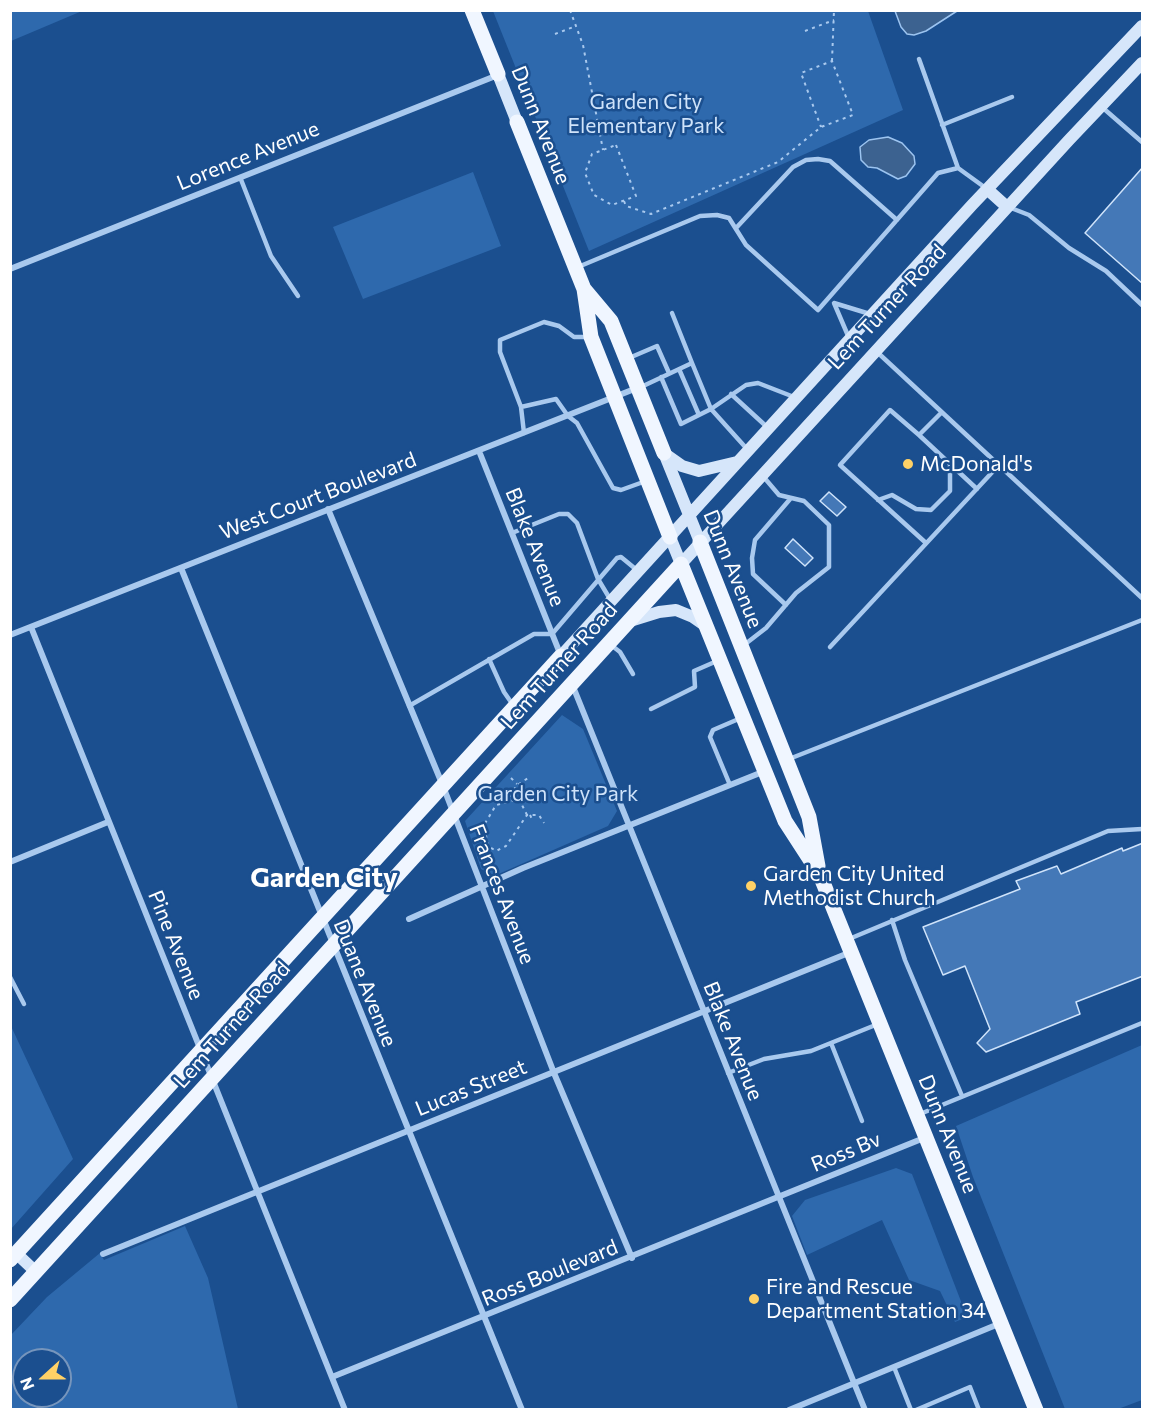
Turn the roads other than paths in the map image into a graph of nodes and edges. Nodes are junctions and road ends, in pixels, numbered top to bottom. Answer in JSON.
{"nodes":[{"id":1,"x":472,"y":10,"type":"edge"},
{"id":2,"x":1143,"y":26,"type":"edge"},
{"id":3,"x":919,"y":59,"type":"dead end"},
{"id":4,"x":1143,"y":63,"type":"edge"},
{"id":5,"x":498,"y":74,"type":"junction"},
{"id":6,"x":1012,"y":97,"type":"dead end"},
{"id":7,"x":1101,"y":106,"type":"junction"},
{"id":8,"x":517,"y":122,"type":"joint"},
{"id":9,"x":942,"y":125,"type":"junction"},
{"id":10,"x":1143,"y":142,"type":"edge"},
{"id":11,"x":958,"y":168,"type":"junction"},
{"id":12,"x":240,"y":177,"type":"junction"},
{"id":13,"x":987,"y":189,"type":"junction"},
{"id":14,"x":1007,"y":207,"type":"junction"},
{"id":15,"x":897,"y":220,"type":"junction"},
{"id":16,"x":736,"y":227,"type":"junction"},
{"id":17,"x":10,"y":268,"type":"edge"},
{"id":18,"x":576,"y":268,"type":"junction"},
{"id":19,"x":584,"y":289,"type":"junction"},
{"id":20,"x":298,"y":296,"type":"dead end"},
{"id":21,"x":829,"y":298,"type":"junction"},
{"id":22,"x":834,"y":303,"type":"junction"},
{"id":23,"x":1143,"y":305,"type":"edge"},
{"id":24,"x":672,"y":313,"type":"dead end"},
{"id":25,"x":873,"y":315,"type":"junction"},
{"id":26,"x":591,"y":337,"type":"junction"},
{"id":27,"x":850,"y":340,"type":"junction"},
{"id":28,"x":875,"y":351,"type":"junction"},
{"id":29,"x":626,"y":359,"type":"junction"},
{"id":30,"x":692,"y":363,"type":"junction"},
{"id":31,"x":679,"y":369,"type":"junction"},
{"id":32,"x":669,"y":374,"type":"junction"},
{"id":33,"x":661,"y":377,"type":"junction"},
{"id":34,"x":637,"y":388,"type":"junction"},
{"id":35,"x":731,"y":394,"type":"junction"},
{"id":36,"x":614,"y":398,"type":"junction"},
{"id":37,"x":796,"y":398,"type":"junction"},
{"id":38,"x":521,"y":407,"type":"junction"},
{"id":39,"x":711,"y":410,"type":"junction"},
{"id":40,"x":941,"y":413,"type":"junction"},
{"id":41,"x":568,"y":416,"type":"junction"},
{"id":42,"x":699,"y":416,"type":"junction"},
{"id":43,"x":768,"y":429,"type":"junction"},
{"id":44,"x":524,"y":433,"type":"junction"},
{"id":45,"x":919,"y":435,"type":"junction"},
{"id":46,"x":479,"y":451,"type":"junction"},
{"id":47,"x":748,"y":451,"type":"junction"},
{"id":48,"x":664,"y":453,"type":"junction"},
{"id":49,"x":739,"y":462,"type":"junction"},
{"id":50,"x":950,"y":463,"type":"junction"},
{"id":51,"x":998,"y":466,"type":"junction"},
{"id":52,"x":762,"y":475,"type":"junction"},
{"id":53,"x":647,"y":480,"type":"junction"},
{"id":54,"x":977,"y":489,"type":"junction"},
{"id":55,"x":791,"y":498,"type":"junction"},
{"id":56,"x":878,"y":500,"type":"junction"},
{"id":57,"x":328,"y":509,"type":"junction"},
{"id":58,"x":689,"y":516,"type":"junction"},
{"id":59,"x":512,"y":533,"type":"junction"},
{"id":60,"x":670,"y":537,"type":"junction"},
{"id":61,"x":700,"y":542,"type":"junction"},
{"id":62,"x":926,"y":543,"type":"junction"},
{"id":63,"x":681,"y":564,"type":"junction"},
{"id":64,"x":180,"y":568,"type":"junction"},
{"id":65,"x":639,"y":572,"type":"junction"},
{"id":66,"x":598,"y":579,"type":"junction"},
{"id":67,"x":1143,"y":598,"type":"edge"},
{"id":68,"x":611,"y":601,"type":"junction"},
{"id":69,"x":786,"y":605,"type":"junction"},
{"id":70,"x":1143,"y":620,"type":"edge"},
{"id":71,"x":629,"y":621,"type":"junction"},
{"id":72,"x":706,"y":626,"type":"junction"},
{"id":73,"x":31,"y":627,"type":"junction"},
{"id":74,"x":552,"y":634,"type":"junction"},
{"id":75,"x":10,"y":635,"type":"edge"},
{"id":76,"x":609,"y":643,"type":"junction"},
{"id":77,"x":742,"y":646,"type":"junction"},
{"id":78,"x":830,"y":647,"type":"dead end"},
{"id":79,"x":561,"y":656,"type":"junction"},
{"id":80,"x":720,"y":659,"type":"junction"},
{"id":81,"x":489,"y":660,"type":"junction"},
{"id":82,"x":633,"y":674,"type":"dead end"},
{"id":83,"x":572,"y":684,"type":"junction"},
{"id":84,"x":409,"y":706,"type":"junction"},
{"id":85,"x":515,"y":707,"type":"junction"},
{"id":86,"x":651,"y":709,"type":"dead end"},
{"id":87,"x":743,"y":717,"type":"junction"},
{"id":88,"x":786,"y":760,"type":"junction"},
{"id":89,"x":765,"y":771,"type":"junction"},
{"id":90,"x":730,"y":785,"type":"junction"},
{"id":91,"x":443,"y":786,"type":"junction"},
{"id":92,"x":453,"y":813,"type":"junction"},
{"id":93,"x":108,"y":822,"type":"junction"},
{"id":94,"x":630,"y":826,"type":"junction"},
{"id":95,"x":1143,"y":829,"type":"edge"},
{"id":96,"x":10,"y":862,"type":"edge"},
{"id":97,"x":820,"y":875,"type":"junction"},
{"id":98,"x":482,"y":887,"type":"junction"},
{"id":99,"x":322,"y":920,"type":"junction"},
{"id":100,"x":409,"y":920,"type":"dead end"},
{"id":101,"x":892,"y":920,"type":"junction"},
{"id":102,"x":849,"y":946,"type":"junction"},
{"id":103,"x":333,"y":947,"type":"junction"},
{"id":104,"x":10,"y":977,"type":"edge"},
{"id":105,"x":24,"y":1004,"type":"dead end"},
{"id":106,"x":704,"y":1012,"type":"junction"},
{"id":107,"x":881,"y":1023,"type":"junction"},
{"id":108,"x":1143,"y":1023,"type":"edge"},
{"id":109,"x":831,"y":1043,"type":"junction"},
{"id":110,"x":202,"y":1052,"type":"junction"},
{"id":111,"x":554,"y":1073,"type":"junction"},
{"id":112,"x":728,"y":1074,"type":"junction"},
{"id":113,"x":212,"y":1079,"type":"junction"},
{"id":114,"x":962,"y":1096,"type":"junction"},
{"id":115,"x":917,"y":1115,"type":"junction"},
{"id":116,"x":862,"y":1121,"type":"dead end"},
{"id":117,"x":408,"y":1132,"type":"junction"},
{"id":118,"x":926,"y":1137,"type":"junction"},
{"id":119,"x":258,"y":1191,"type":"junction"},
{"id":120,"x":779,"y":1198,"type":"junction"},
{"id":121,"x":103,"y":1254,"type":"dead end"},
{"id":122,"x":14,"y":1257,"type":"edge"},
{"id":123,"x":632,"y":1258,"type":"junction"},
{"id":124,"x":36,"y":1272,"type":"junction"},
{"id":125,"x":10,"y":1300,"type":"edge"},
{"id":126,"x":484,"y":1317,"type":"junction"},
{"id":127,"x":1001,"y":1323,"type":"junction"},
{"id":128,"x":894,"y":1368,"type":"junction"},
{"id":129,"x":332,"y":1377,"type":"junction"},
{"id":130,"x":854,"y":1383,"type":"junction"},
{"id":131,"x":345,"y":1410,"type":"edge"},
{"id":132,"x":522,"y":1410,"type":"edge"},
{"id":133,"x":789,"y":1410,"type":"edge"},
{"id":134,"x":865,"y":1410,"type":"edge"},
{"id":135,"x":911,"y":1410,"type":"edge"},
{"id":136,"x":916,"y":1410,"type":"edge"},
{"id":137,"x":979,"y":1410,"type":"edge"},
{"id":138,"x":1036,"y":1410,"type":"edge"}],
"edges":[{"from":1,"to":5,"type":"main road","name":"Dunn Avenue"},
{"from":2,"to":13,"type":"main road","name":"Lem Turner Road"},
{"from":3,"to":9,"type":"lane"},
{"from":4,"to":7,"type":"main road","name":"Lem Turner Road"},
{"from":5,"to":8,"type":"main road","name":"Dunn Avenue"},
{"from":5,"to":12,"type":"street","name":"Lorence Avenue"},
{"from":6,"to":9,"type":"lane"},
{"from":7,"to":10,"type":"lane"},
{"from":7,"to":14,"type":"main road","name":"Lem Turner Road"},
{"from":8,"to":18,"type":"main road","name":"Dunn Avenue"},
{"from":9,"to":11,"type":"lane"},
{"from":11,"to":13,"type":"lane"},
{"from":11,"to":15,"type":"lane"},
{"from":12,"to":17,"type":"street","name":"Lorence Avenue"},
{"from":12,"to":20,"type":"lane"},
{"from":13,"to":14,"type":"main road"},
{"from":13,"to":25,"type":"main road","name":"Lem Turner Road"},
{"from":14,"to":23,"type":"lane"},
{"from":14,"to":28,"type":"main road","name":"Lem Turner Road"},
{"from":15,"to":16,"type":"lane"},
{"from":15,"to":21,"type":"lane"},
{"from":16,"to":18,"type":"lane"},
{"from":16,"to":21,"type":"lane"},
{"from":18,"to":19,"type":"main road","name":"Dunn Avenue"},
{"from":19,"to":26,"type":"main road","name":"Dunn Avenue"},
{"from":19,"to":29,"type":"main road","name":"Dunn Avenue"},
{"from":21,"to":22,"type":"lane"},
{"from":22,"to":25,"type":"lane"},
{"from":22,"to":27,"type":"lane"},
{"from":24,"to":30,"type":"lane"},
{"from":25,"to":27,"type":"main road","name":"Lem Turner Road"},
{"from":26,"to":36,"type":"main road","name":"Dunn Avenue"},
{"from":26,"to":38,"type":"lane"},
{"from":27,"to":37,"type":"main road","name":"Lem Turner Road"},
{"from":28,"to":40,"type":"lane"},
{"from":28,"to":52,"type":"main road","name":"Lem Turner Road"},
{"from":29,"to":32,"type":"lane"},
{"from":29,"to":34,"type":"main road","name":"Dunn Avenue"},
{"from":30,"to":31,"type":"lane"},
{"from":30,"to":39,"type":"lane"},
{"from":31,"to":32,"type":"lane"},
{"from":31,"to":42,"type":"lane"},
{"from":32,"to":33,"type":"lane"},
{"from":33,"to":34,"type":"lane"},
{"from":33,"to":42,"type":"lane"},
{"from":34,"to":36,"type":"street","name":"West Court Boulevard"},
{"from":34,"to":48,"type":"main road","name":"Dunn Avenue"},
{"from":35,"to":37,"type":"lane"},
{"from":35,"to":39,"type":"lane"},
{"from":35,"to":43,"type":"lane"},
{"from":36,"to":41,"type":"street","name":"West Court Boulevard"},
{"from":36,"to":53,"type":"main road","name":"Dunn Avenue"},
{"from":37,"to":43,"type":"main road","name":"Lem Turner Road"},
{"from":38,"to":41,"type":"lane"},
{"from":38,"to":44,"type":"lane"},
{"from":39,"to":42,"type":"lane"},
{"from":39,"to":47,"type":"lane"},
{"from":40,"to":45,"type":"lane"},
{"from":40,"to":51,"type":"lane"},
{"from":41,"to":44,"type":"street","name":"West Court Boulevard"},
{"from":41,"to":53,"type":"lane"},
{"from":43,"to":47,"type":"main road","name":"Lem Turner Road"},
{"from":44,"to":46,"type":"street","name":"West Court Boulevard"},
{"from":45,"to":50,"type":"lane"},
{"from":45,"to":56,"type":"lane"},
{"from":46,"to":57,"type":"street","name":"West Court Boulevard"},
{"from":46,"to":59,"type":"street","name":"Blake Avenue"},
{"from":47,"to":49,"type":"main road","name":"Lem Turner Road"},
{"from":48,"to":49,"type":"main road"},
{"from":48,"to":58,"type":"main road","name":"Dunn Avenue"},
{"from":49,"to":58,"type":"main road","name":"Lem Turner Road"},
{"from":50,"to":54,"type":"lane"},
{"from":50,"to":56,"type":"lane"},
{"from":51,"to":54,"type":"lane"},
{"from":51,"to":67,"type":"lane"},
{"from":52,"to":55,"type":"lane"},
{"from":52,"to":61,"type":"main road","name":"Lem Turner Road"},
{"from":53,"to":60,"type":"main road","name":"Dunn Avenue"},
{"from":54,"to":62,"type":"lane"},
{"from":55,"to":69,"type":"lane"},
{"from":55,"to":69,"type":"lane"},
{"from":56,"to":62,"type":"lane"},
{"from":57,"to":64,"type":"street","name":"West Court Boulevard"},
{"from":57,"to":84,"type":"street","name":"Frances Avenue"},
{"from":58,"to":60,"type":"main road","name":"Lem Turner Road"},
{"from":58,"to":61,"type":"main road","name":"Dunn Avenue"},
{"from":59,"to":66,"type":"lane"},
{"from":59,"to":74,"type":"street","name":"Blake Avenue"},
{"from":60,"to":63,"type":"main road","name":"Dunn Avenue"},
{"from":60,"to":65,"type":"main road","name":"Lem Turner Road"},
{"from":61,"to":63,"type":"main road","name":"Lem Turner Road"},
{"from":61,"to":77,"type":"main road","name":"Dunn Avenue"},
{"from":62,"to":78,"type":"lane"},
{"from":63,"to":71,"type":"main road","name":"Lem Turner Road"},
{"from":63,"to":72,"type":"main road","name":"Dunn Avenue"},
{"from":64,"to":73,"type":"street","name":"West Court Boulevard"},
{"from":64,"to":99,"type":"street","name":"Duane Avenue"},
{"from":65,"to":66,"type":"lane"},
{"from":65,"to":68,"type":"main road","name":"Lem Turner Road"},
{"from":66,"to":68,"type":"lane"},
{"from":66,"to":74,"type":"lane"},
{"from":68,"to":79,"type":"main road","name":"Lem Turner Road"},
{"from":69,"to":77,"type":"lane"},
{"from":70,"to":88,"type":"lane"},
{"from":71,"to":72,"type":"main road"},
{"from":71,"to":76,"type":"main road","name":"Lem Turner Road"},
{"from":72,"to":80,"type":"main road","name":"Dunn Avenue"},
{"from":73,"to":75,"type":"street","name":"West Court Boulevard"},
{"from":73,"to":93,"type":"street","name":"Pine Avenue"},
{"from":74,"to":79,"type":"street","name":"Blake Avenue"},
{"from":74,"to":81,"type":"lane"},
{"from":76,"to":82,"type":"lane"},
{"from":76,"to":83,"type":"main road","name":"Lem Turner Road"},
{"from":77,"to":88,"type":"main road","name":"Dunn Avenue"},
{"from":79,"to":85,"type":"main road","name":"Lem Turner Road"},
{"from":80,"to":86,"type":"lane"},
{"from":80,"to":87,"type":"main road","name":"Dunn Avenue"},
{"from":81,"to":84,"type":"lane"},
{"from":81,"to":85,"type":"lane"},
{"from":83,"to":92,"type":"main road","name":"Lem Turner Road"},
{"from":83,"to":94,"type":"street","name":"Blake Avenue"},
{"from":84,"to":91,"type":"street","name":"Frances Avenue"},
{"from":85,"to":91,"type":"main road","name":"Lem Turner Road"},
{"from":87,"to":89,"type":"main road","name":"Dunn Avenue"},
{"from":87,"to":90,"type":"lane"},
{"from":88,"to":97,"type":"main road","name":"Dunn Avenue"},
{"from":89,"to":90,"type":"street"},
{"from":89,"to":97,"type":"main road","name":"Dunn Avenue"},
{"from":90,"to":94,"type":"street"},
{"from":91,"to":92,"type":"street","name":"Frances Avenue"},
{"from":91,"to":99,"type":"main road","name":"Lem Turner Road"},
{"from":92,"to":98,"type":"street","name":"Frances Avenue"},
{"from":92,"to":103,"type":"main road","name":"Lem Turner Road"},
{"from":93,"to":96,"type":"street"},
{"from":93,"to":110,"type":"street","name":"Pine Avenue"},
{"from":94,"to":98,"type":"street"},
{"from":94,"to":106,"type":"street","name":"Blake Avenue"},
{"from":95,"to":101,"type":"lane"},
{"from":97,"to":102,"type":"main road","name":"Dunn Avenue"},
{"from":98,"to":100,"type":"street"},
{"from":98,"to":111,"type":"street","name":"Frances Avenue"},
{"from":99,"to":103,"type":"street","name":"Duane Avenue"},
{"from":99,"to":110,"type":"main road","name":"Lem Turner Road"},
{"from":101,"to":102,"type":"lane"},
{"from":101,"to":114,"type":"lane"},
{"from":102,"to":106,"type":"street","name":"Lucas Street"},
{"from":102,"to":107,"type":"main road","name":"Dunn Avenue"},
{"from":103,"to":113,"type":"main road","name":"Lem Turner Road"},
{"from":103,"to":117,"type":"street","name":"Duane Avenue"},
{"from":104,"to":105,"type":"lane"},
{"from":106,"to":111,"type":"street","name":"Lucas Street"},
{"from":106,"to":112,"type":"street","name":"Blake Avenue"},
{"from":107,"to":109,"type":"lane"},
{"from":107,"to":115,"type":"main road","name":"Dunn Avenue"},
{"from":108,"to":114,"type":"lane"},
{"from":109,"to":112,"type":"lane"},
{"from":109,"to":116,"type":"lane"},
{"from":110,"to":113,"type":"street","name":"Pine Avenue"},
{"from":110,"to":122,"type":"main road","name":"Lem Turner Road"},
{"from":111,"to":117,"type":"street","name":"Lucas Street"},
{"from":111,"to":123,"type":"street","name":"Frances Avenue"},
{"from":112,"to":120,"type":"street","name":"Blake Avenue"},
{"from":113,"to":119,"type":"street","name":"Pine Avenue"},
{"from":113,"to":124,"type":"main road","name":"Lem Turner Road"},
{"from":114,"to":115,"type":"lane"},
{"from":115,"to":118,"type":"main road","name":"Dunn Avenue"},
{"from":117,"to":119,"type":"street","name":"Lucas Street"},
{"from":117,"to":126,"type":"street","name":"Duane Avenue"},
{"from":118,"to":120,"type":"street","name":"Ross Bv"},
{"from":118,"to":127,"type":"main road","name":"Dunn Avenue"},
{"from":119,"to":121,"type":"street","name":"Lucas Street"},
{"from":119,"to":129,"type":"street","name":"Pine Avenue"},
{"from":120,"to":123,"type":"street","name":"Ross Boulevard"},
{"from":120,"to":130,"type":"street","name":"Blake Avenue"},
{"from":122,"to":124,"type":"main road"},
{"from":123,"to":126,"type":"street","name":"Ross Boulevard"},
{"from":124,"to":125,"type":"main road","name":"Lem Turner Road"},
{"from":126,"to":129,"type":"street","name":"Ross Boulevard"},
{"from":126,"to":132,"type":"street","name":"Duane Avenue"},
{"from":127,"to":128,"type":"street"},
{"from":127,"to":138,"type":"main road","name":"Dunn Avenue"},
{"from":128,"to":130,"type":"street"},
{"from":128,"to":135,"type":"lane"},
{"from":129,"to":131,"type":"street","name":"Pine Avenue"},
{"from":130,"to":133,"type":"street"},
{"from":130,"to":134,"type":"street","name":"Blake Avenue"},
{"from":136,"to":137,"type":"lane"}]}
